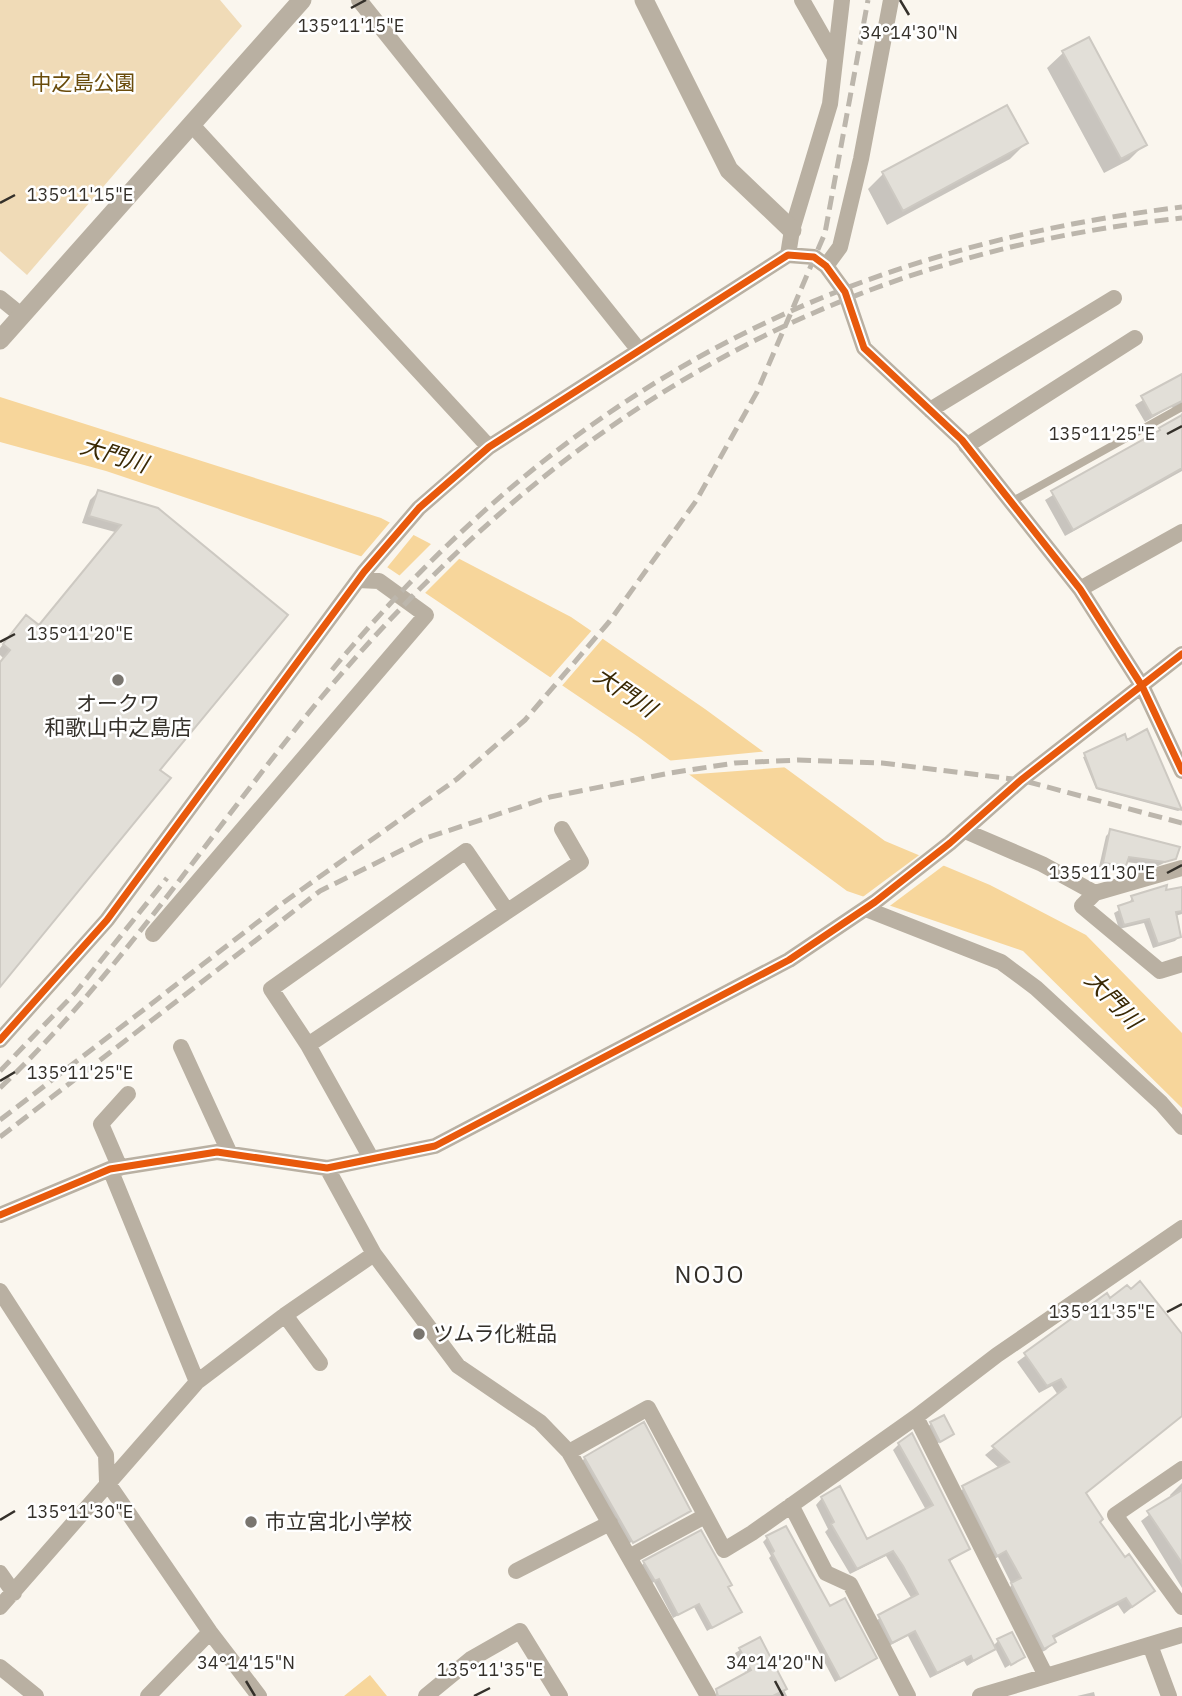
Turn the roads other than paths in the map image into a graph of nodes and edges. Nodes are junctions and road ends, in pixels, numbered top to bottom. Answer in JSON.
{"nodes":[{"id":1,"x":302,"y":0,"type":"edge"},
{"id":2,"x":359,"y":0,"type":"edge"},
{"id":3,"x":644,"y":0,"type":"edge"},
{"id":4,"x":802,"y":0,"type":"edge"},
{"id":5,"x":842,"y":0,"type":"edge"},
{"id":6,"x":891,"y":0,"type":"edge"},
{"id":7,"x":834,"y":56,"type":"junction"},
{"id":8,"x":191,"y":124,"type":"junction"},
{"id":9,"x":792,"y":230,"type":"junction"},
{"id":10,"x":788,"y":255,"type":"junction"},
{"id":11,"x":826,"y":265,"type":"junction"},
{"id":12,"x":0,"y":298,"type":"edge"},
{"id":13,"x":1114,"y":298,"type":"dead end"},
{"id":14,"x":21,"y":315,"type":"junction"},
{"id":15,"x":1135,"y":338,"type":"dead end"},
{"id":16,"x":0,"y":340,"type":"edge"},
{"id":17,"x":638,"y":349,"type":"junction"},
{"id":18,"x":1182,"y":407,"type":"edge"},
{"id":19,"x":930,"y":410,"type":"junction"},
{"id":20,"x":967,"y":446,"type":"junction"},
{"id":21,"x":488,"y":447,"type":"junction"},
{"id":22,"x":1011,"y":502,"type":"junction"},
{"id":23,"x":1182,"y":532,"type":"edge"},
{"id":24,"x":361,"y":576,"type":"junction"},
{"id":25,"x":1080,"y":589,"type":"junction"},
{"id":26,"x":1182,"y":654,"type":"edge"},
{"id":27,"x":1142,"y":686,"type":"junction"},
{"id":28,"x":1182,"y":771,"type":"edge"},
{"id":29,"x":562,"y":829,"type":"dead end"},
{"id":30,"x":965,"y":831,"type":"junction"},
{"id":31,"x":1182,"y":868,"type":"edge"},
{"id":32,"x":1095,"y":893,"type":"junction"},
{"id":33,"x":870,"y":905,"type":"junction"},
{"id":34,"x":507,"y":911,"type":"junction"},
{"id":35,"x":153,"y":934,"type":"dead end"},
{"id":36,"x":1182,"y":964,"type":"edge"},
{"id":37,"x":0,"y":1041,"type":"edge"},
{"id":38,"x":308,"y":1045,"type":"junction"},
{"id":39,"x":187,"y":1050,"type":"dead end"},
{"id":40,"x":128,"y":1094,"type":"dead end"},
{"id":41,"x":1182,"y":1127,"type":"edge"},
{"id":42,"x":230,"y":1154,"type":"junction"},
{"id":43,"x":371,"y":1158,"type":"junction"},
{"id":44,"x":115,"y":1168,"type":"junction"},
{"id":45,"x":327,"y":1168,"type":"junction"},
{"id":46,"x":0,"y":1215,"type":"edge"},
{"id":47,"x":1182,"y":1228,"type":"edge"},
{"id":48,"x":374,"y":1254,"type":"junction"},
{"id":49,"x":0,"y":1291,"type":"edge"},
{"id":50,"x":285,"y":1315,"type":"junction"},
{"id":51,"x":320,"y":1363,"type":"dead end"},
{"id":52,"x":197,"y":1382,"type":"junction"},
{"id":53,"x":916,"y":1417,"type":"junction"},
{"id":54,"x":569,"y":1452,"type":"junction"},
{"id":55,"x":1182,"y":1469,"type":"edge"},
{"id":56,"x":107,"y":1482,"type":"junction"},
{"id":57,"x":792,"y":1506,"type":"junction"},
{"id":58,"x":705,"y":1516,"type":"junction"},
{"id":59,"x":610,"y":1523,"type":"junction"},
{"id":60,"x":629,"y":1557,"type":"junction"},
{"id":61,"x":516,"y":1571,"type":"dead end"},
{"id":62,"x":0,"y":1573,"type":"edge"},
{"id":63,"x":14,"y":1593,"type":"junction"},
{"id":64,"x":0,"y":1606,"type":"edge"},
{"id":65,"x":1182,"y":1608,"type":"edge"},
{"id":66,"x":210,"y":1632,"type":"junction"},
{"id":67,"x":1182,"y":1635,"type":"edge"},
{"id":68,"x":1150,"y":1645,"type":"junction"},
{"id":69,"x":0,"y":1667,"type":"edge"},
{"id":70,"x":1046,"y":1676,"type":"junction"},
{"id":71,"x":36,"y":1696,"type":"edge"},
{"id":72,"x":148,"y":1696,"type":"edge"},
{"id":73,"x":259,"y":1696,"type":"edge"},
{"id":74,"x":426,"y":1696,"type":"edge"},
{"id":75,"x":559,"y":1696,"type":"edge"},
{"id":76,"x":708,"y":1696,"type":"edge"},
{"id":77,"x":908,"y":1696,"type":"edge"},
{"id":78,"x":979,"y":1696,"type":"edge"},
{"id":79,"x":1170,"y":1696,"type":"edge"}],
"edges":[{"from":1,"to":8,"type":"street"},
{"from":2,"to":17,"type":"street"},
{"from":3,"to":9,"type":"street"},
{"from":4,"to":7,"type":"street"},
{"from":5,"to":7,"type":"street"},
{"from":6,"to":11,"type":"street"},
{"from":7,"to":9,"type":"street"},
{"from":8,"to":14,"type":"street"},
{"from":8,"to":21,"type":"street"},
{"from":9,"to":10,"type":"street"},
{"from":10,"to":11,"type":"street"},
{"from":10,"to":17,"type":"street"},
{"from":11,"to":19,"type":"street"},
{"from":12,"to":14,"type":"street"},
{"from":13,"to":19,"type":"street"},
{"from":14,"to":16,"type":"street"},
{"from":15,"to":20,"type":"street"},
{"from":17,"to":21,"type":"street"},
{"from":18,"to":22,"type":"lane"},
{"from":19,"to":20,"type":"street"},
{"from":20,"to":22,"type":"street"},
{"from":21,"to":24,"type":"street"},
{"from":22,"to":25,"type":"street"},
{"from":23,"to":25,"type":"street"},
{"from":24,"to":35,"type":"street"},
{"from":24,"to":37,"type":"street"},
{"from":25,"to":27,"type":"street"},
{"from":26,"to":27,"type":"street"},
{"from":27,"to":28,"type":"street"},
{"from":27,"to":30,"type":"street"},
{"from":29,"to":34,"type":"street"},
{"from":30,"to":32,"type":"street"},
{"from":30,"to":33,"type":"street"},
{"from":31,"to":32,"type":"street"},
{"from":32,"to":36,"type":"street"},
{"from":33,"to":41,"type":"street"},
{"from":33,"to":43,"type":"street"},
{"from":34,"to":38,"type":"street"},
{"from":34,"to":38,"type":"street"},
{"from":38,"to":43,"type":"street"},
{"from":39,"to":42,"type":"street"},
{"from":40,"to":44,"type":"street"},
{"from":42,"to":44,"type":"street"},
{"from":42,"to":45,"type":"street"},
{"from":43,"to":45,"type":"street"},
{"from":44,"to":46,"type":"street"},
{"from":44,"to":52,"type":"street"},
{"from":45,"to":48,"type":"street"},
{"from":47,"to":53,"type":"street"},
{"from":48,"to":50,"type":"street"},
{"from":48,"to":54,"type":"street"},
{"from":49,"to":56,"type":"street"},
{"from":50,"to":51,"type":"street"},
{"from":50,"to":52,"type":"street"},
{"from":52,"to":56,"type":"street"},
{"from":53,"to":57,"type":"street"},
{"from":53,"to":70,"type":"street"},
{"from":54,"to":58,"type":"street"},
{"from":54,"to":59,"type":"street"},
{"from":55,"to":65,"type":"street"},
{"from":56,"to":63,"type":"street"},
{"from":56,"to":66,"type":"street"},
{"from":57,"to":58,"type":"street"},
{"from":57,"to":77,"type":"street"},
{"from":58,"to":60,"type":"street"},
{"from":59,"to":60,"type":"street"},
{"from":59,"to":61,"type":"street"},
{"from":60,"to":76,"type":"street"},
{"from":62,"to":63,"type":"street"},
{"from":63,"to":64,"type":"street"},
{"from":66,"to":72,"type":"street"},
{"from":66,"to":73,"type":"street"},
{"from":67,"to":68,"type":"street"},
{"from":68,"to":70,"type":"street"},
{"from":68,"to":79,"type":"street"},
{"from":69,"to":71,"type":"street"},
{"from":70,"to":78,"type":"street"},
{"from":74,"to":75,"type":"street"}]}
